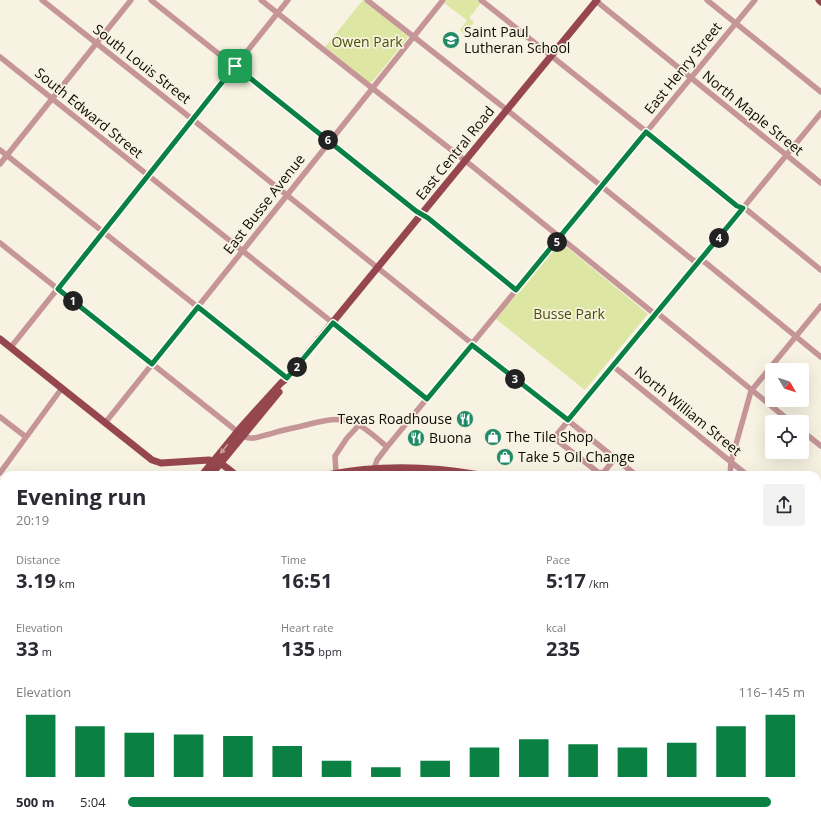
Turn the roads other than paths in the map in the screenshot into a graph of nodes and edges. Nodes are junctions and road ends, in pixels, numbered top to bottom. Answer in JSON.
{"nodes":[{"id":1,"x":42,"y":0,"type":"edge"},
{"id":2,"x":131,"y":0,"type":"edge"},
{"id":3,"x":152,"y":0,"type":"edge"},
{"id":4,"x":261,"y":0,"type":"edge"},
{"id":5,"x":288,"y":0,"type":"edge"},
{"id":6,"x":368,"y":0,"type":"edge"},
{"id":7,"x":443,"y":0,"type":"edge"},
{"id":8,"x":481,"y":0,"type":"edge"},
{"id":9,"x":596,"y":0,"type":"edge"},
{"id":10,"x":707,"y":0,"type":"edge"},
{"id":11,"x":755,"y":0,"type":"edge"},
{"id":12,"x":278,"y":13,"type":"junction"},
{"id":13,"x":736,"y":24,"type":"junction"},
{"id":14,"x":413,"y":36,"type":"junction"},
{"id":15,"x":96,"y":43,"type":"junction"},
{"id":16,"x":551,"y":56,"type":"junction"},
{"id":17,"x":0,"y":57,"type":"edge"},
{"id":18,"x":235,"y":66,"type":"junction"},
{"id":19,"x":691,"y":78,"type":"junction"},
{"id":20,"x":372,"y":88,"type":"junction"},
{"id":21,"x":821,"y":92,"type":"edge"},
{"id":22,"x":52,"y":99,"type":"junction"},
{"id":23,"x":507,"y":110,"type":"junction"},
{"id":24,"x":821,"y":113,"type":"edge"},
{"id":25,"x":192,"y":120,"type":"junction"},
{"id":26,"x":646,"y":132,"type":"junction"},
{"id":27,"x":329,"y":141,"type":"junction"},
{"id":28,"x":0,"y":150,"type":"edge"},
{"id":29,"x":7,"y":155,"type":"junction"},
{"id":30,"x":787,"y":155,"type":"junction"},
{"id":31,"x":466,"y":161,"type":"junction"},
{"id":32,"x":0,"y":164,"type":"edge"},
{"id":33,"x":148,"y":175,"type":"junction"},
{"id":34,"x":821,"y":182,"type":"edge"},
{"id":35,"x":602,"y":187,"type":"junction"},
{"id":36,"x":286,"y":195,"type":"junction"},
{"id":37,"x":743,"y":208,"type":"junction"},
{"id":38,"x":422,"y":214,"type":"junction"},
{"id":39,"x":104,"y":232,"type":"junction"},
{"id":40,"x":560,"y":237,"type":"junction"},
{"id":41,"x":0,"y":243,"type":"edge"},
{"id":42,"x":242,"y":251,"type":"junction"},
{"id":43,"x":700,"y":260,"type":"junction"},
{"id":44,"x":378,"y":268,"type":"junction"},
{"id":45,"x":821,"y":270,"type":"edge"},
{"id":46,"x":58,"y":289,"type":"junction"},
{"id":47,"x":516,"y":290,"type":"junction"},
{"id":48,"x":821,"y":306,"type":"edge"},
{"id":49,"x":198,"y":307,"type":"junction"},
{"id":50,"x":656,"y":314,"type":"junction"},
{"id":51,"x":333,"y":323,"type":"junction"},
{"id":52,"x":796,"y":337,"type":"junction"},
{"id":53,"x":0,"y":339,"type":"edge"},
{"id":54,"x":472,"y":345,"type":"junction"},
{"id":55,"x":11,"y":347,"type":"junction"},
{"id":56,"x":821,"y":357,"type":"edge"},
{"id":57,"x":152,"y":364,"type":"junction"},
{"id":58,"x":613,"y":366,"type":"junction"},
{"id":59,"x":287,"y":378,"type":"junction"},
{"id":60,"x":62,"y":388,"type":"junction"},
{"id":61,"x":752,"y":390,"type":"junction"},
{"id":62,"x":427,"y":399,"type":"junction"},
{"id":63,"x":782,"y":415,"type":"edge"},
{"id":64,"x":0,"y":417,"type":"edge"},
{"id":65,"x":568,"y":420,"type":"junction"},
{"id":66,"x":105,"y":423,"type":"junction"},
{"id":67,"x":359,"y":424,"type":"junction"},
{"id":68,"x":240,"y":434,"type":"junction"},
{"id":69,"x":26,"y":437,"type":"junction"},
{"id":70,"x":809,"y":437,"type":"edge"},
{"id":71,"x":821,"y":446,"type":"edge"},
{"id":72,"x":387,"y":447,"type":"junction"},
{"id":73,"x":615,"y":458,"type":"junction"},
{"id":74,"x":193,"y":461,"type":"junction"},
{"id":75,"x":217,"y":462,"type":"junction"},
{"id":76,"x":731,"y":462,"type":"junction"},
{"id":77,"x":374,"y":469,"type":"junction"},
{"id":78,"x":1,"y":471,"type":"edge"},
{"id":79,"x":202,"y":471,"type":"edge"},
{"id":80,"x":207,"y":471,"type":"edge"},
{"id":81,"x":213,"y":471,"type":"edge"},
{"id":82,"x":230,"y":471,"type":"edge"},
{"id":83,"x":336,"y":471,"type":"edge"},
{"id":84,"x":355,"y":471,"type":"edge"},
{"id":85,"x":452,"y":471,"type":"edge"},
{"id":86,"x":596,"y":471,"type":"edge"},
{"id":87,"x":605,"y":471,"type":"edge"},
{"id":88,"x":631,"y":471,"type":"edge"},
{"id":89,"x":730,"y":471,"type":"edge"},
{"id":90,"x":742,"y":471,"type":"edge"}],
"edges":[{"from":1,"to":15,"type":"street","name":"South Louis Street"},
{"from":2,"to":15,"type":"street"},
{"from":3,"to":18,"type":"street"},
{"from":4,"to":12,"type":"street"},
{"from":5,"to":12,"type":"street"},
{"from":6,"to":14,"type":"street"},
{"from":7,"to":14,"type":"street","name":"East Busse Avenue"},
{"from":8,"to":16,"type":"street"},
{"from":9,"to":16,"type":"main road","name":"East Central Road"},
{"from":9,"to":19,"type":"street","name":"North Maple Street"},
{"from":10,"to":13,"type":"street"},
{"from":11,"to":13,"type":"street","name":"East Henry Street"},
{"from":12,"to":18,"type":"street"},
{"from":12,"to":20,"type":"street"},
{"from":13,"to":19,"type":"street","name":"East Henry Street"},
{"from":13,"to":21,"type":"street"},
{"from":14,"to":20,"type":"street","name":"East Busse Avenue"},
{"from":14,"to":23,"type":"street"},
{"from":15,"to":22,"type":"street"},
{"from":15,"to":25,"type":"street","name":"South Louis Street"},
{"from":16,"to":23,"type":"main road","name":"East Central Road"},
{"from":16,"to":26,"type":"street"},
{"from":17,"to":22,"type":"street","name":"South Edward Street"},
{"from":18,"to":25,"type":"street"},
{"from":18,"to":27,"type":"street"},
{"from":19,"to":26,"type":"street","name":"East Henry Street"},
{"from":19,"to":30,"type":"street","name":"North Maple Street"},
{"from":20,"to":27,"type":"street","name":"East Busse Avenue"},
{"from":20,"to":31,"type":"street"},
{"from":22,"to":29,"type":"street"},
{"from":22,"to":33,"type":"street","name":"South Edward Street"},
{"from":23,"to":31,"type":"main road","name":"East Central Road"},
{"from":23,"to":35,"type":"street"},
{"from":24,"to":30,"type":"street"},
{"from":25,"to":33,"type":"street"},
{"from":25,"to":36,"type":"street","name":"South Louis Street"},
{"from":26,"to":35,"type":"street","name":"East Henry Street"},
{"from":26,"to":37,"type":"street"},
{"from":27,"to":36,"type":"street","name":"East Busse Avenue"},
{"from":27,"to":38,"type":"street"},
{"from":28,"to":29,"type":"street"},
{"from":29,"to":32,"type":"street"},
{"from":29,"to":39,"type":"street"},
{"from":30,"to":34,"type":"street","name":"North Maple Street"},
{"from":30,"to":37,"type":"street"},
{"from":31,"to":38,"type":"main road","name":"East Central Road"},
{"from":31,"to":40,"type":"street"},
{"from":33,"to":39,"type":"street"},
{"from":33,"to":42,"type":"street","name":"South Edward Street"},
{"from":35,"to":40,"type":"street","name":"East Henry Street"},
{"from":35,"to":43,"type":"street"},
{"from":36,"to":42,"type":"street","name":"East Busse Avenue"},
{"from":36,"to":44,"type":"street","name":"South Louis Street"},
{"from":37,"to":43,"type":"street"},
{"from":37,"to":45,"type":"street"},
{"from":38,"to":44,"type":"main road","name":"East Central Road"},
{"from":38,"to":47,"type":"street"},
{"from":39,"to":46,"type":"street"},
{"from":39,"to":49,"type":"street"},
{"from":40,"to":47,"type":"street","name":"East Henry Street"},
{"from":40,"to":50,"type":"street"},
{"from":41,"to":46,"type":"street"},
{"from":42,"to":49,"type":"street","name":"East Busse Avenue"},
{"from":42,"to":51,"type":"street","name":"South Edward Street"},
{"from":43,"to":50,"type":"street"},
{"from":43,"to":52,"type":"street"},
{"from":44,"to":51,"type":"main road","name":"East Central Road"},
{"from":44,"to":54,"type":"street","name":"South Louis Street"},
{"from":46,"to":55,"type":"street"},
{"from":46,"to":57,"type":"street"},
{"from":47,"to":54,"type":"street","name":"East Henry Street"},
{"from":48,"to":52,"type":"street"},
{"from":49,"to":57,"type":"street","name":"East Busse Avenue"},
{"from":49,"to":59,"type":"street"},
{"from":50,"to":58,"type":"street"},
{"from":50,"to":61,"type":"street"},
{"from":51,"to":59,"type":"main road","name":"East Central Road"},
{"from":51,"to":62,"type":"street","name":"South Edward Street"},
{"from":52,"to":56,"type":"street"},
{"from":52,"to":61,"type":"street"},
{"from":53,"to":55,"type":"main road"},
{"from":54,"to":62,"type":"street","name":"East Henry Street"},
{"from":54,"to":65,"type":"street","name":"South Louis Street"},
{"from":55,"to":60,"type":"main road"},
{"from":57,"to":66,"type":"street","name":"East Busse Avenue"},
{"from":57,"to":68,"type":"street"},
{"from":58,"to":65,"type":"street"},
{"from":58,"to":76,"type":"street","name":"North William Street"},
{"from":59,"to":68,"type":"main road","name":"East Central Road"},
{"from":60,"to":66,"type":"main road"},
{"from":60,"to":69,"type":"street"},
{"from":61,"to":63,"type":"street"},
{"from":61,"to":76,"type":"street"},
{"from":62,"to":72,"type":"street","name":"East Henry Street"},
{"from":64,"to":69,"type":"street"},
{"from":65,"to":73,"type":"street","name":"South Louis Street"},
{"from":65,"to":86,"type":"street"},
{"from":66,"to":74,"type":"main road"},
{"from":67,"to":68,"type":"street"},
{"from":67,"to":72,"type":"street"},
{"from":67,"to":83,"type":"street"},
{"from":68,"to":75,"type":"main road","name":"East Central Road"},
{"from":69,"to":78,"type":"street"},
{"from":70,"to":71,"type":"street"},
{"from":72,"to":77,"type":"street","name":"East Henry Street"},
{"from":73,"to":87,"type":"street"},
{"from":73,"to":88,"type":"street","name":"South Louis Street"},
{"from":74,"to":75,"type":"main road"},
{"from":74,"to":79,"type":"main road"},
{"from":75,"to":80,"type":"main road","name":"East Central Road"},
{"from":75,"to":81,"type":"main road","name":"East Central Road"},
{"from":75,"to":82,"type":"main road"},
{"from":76,"to":89,"type":"street"},
{"from":76,"to":90,"type":"street","name":"North William Street"},
{"from":77,"to":84,"type":"main road"},
{"from":77,"to":85,"type":"main road"}]}
